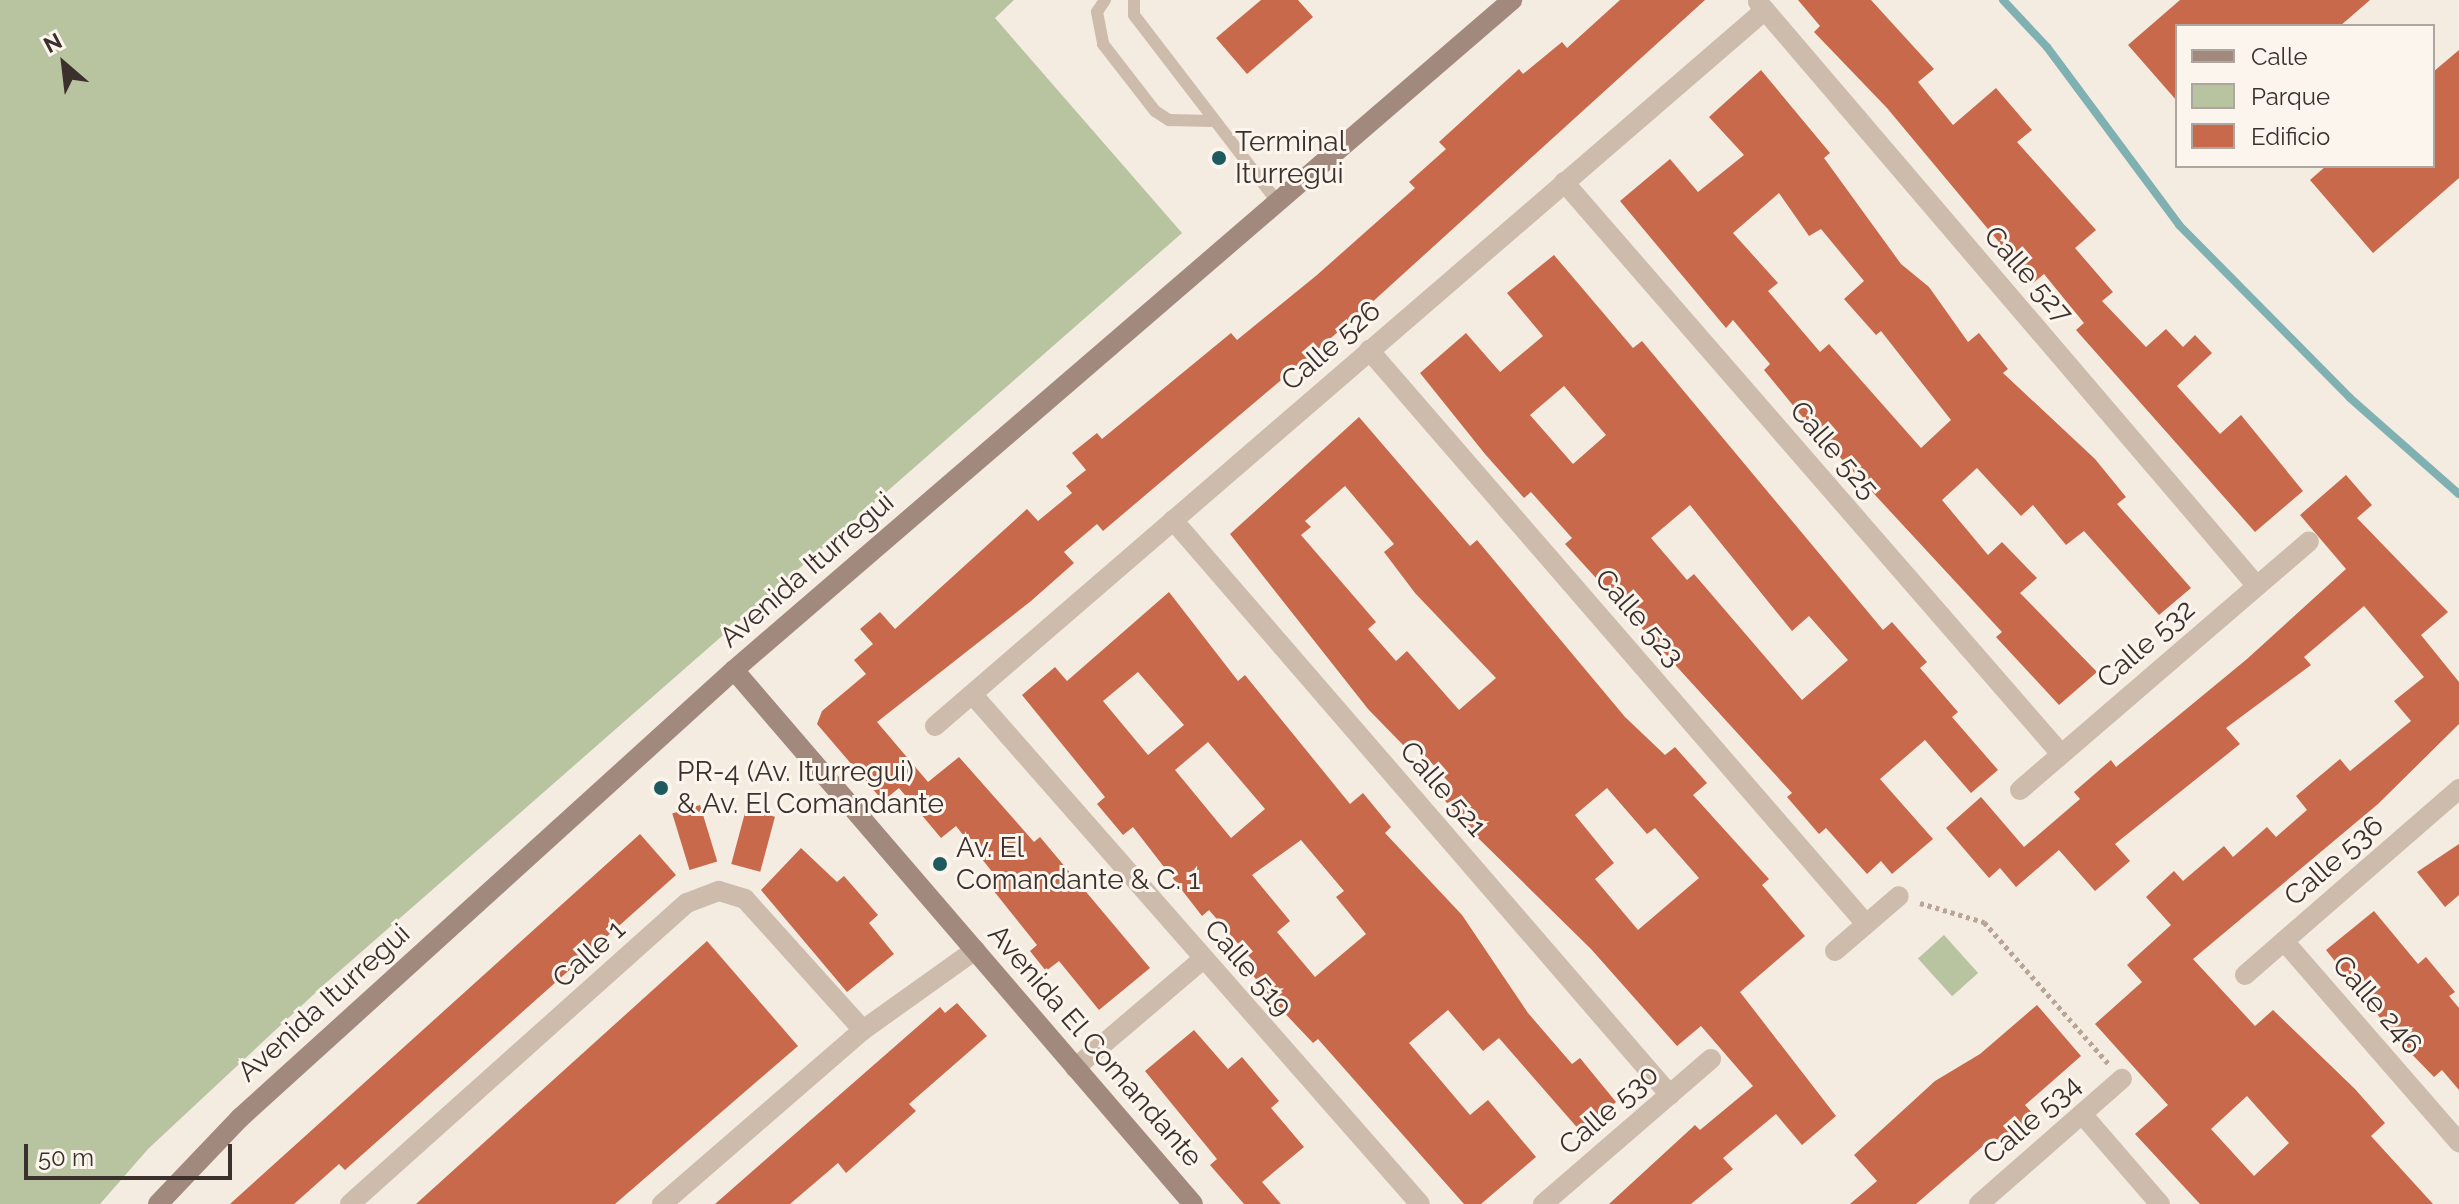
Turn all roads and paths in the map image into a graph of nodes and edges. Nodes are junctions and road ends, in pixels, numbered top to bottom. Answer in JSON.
{"nodes":[{"id":1,"x":1105,"y":0,"type":"edge"},
{"id":2,"x":1134,"y":0,"type":"edge"},
{"id":3,"x":1512,"y":0,"type":"edge"},
{"id":4,"x":1760,"y":5,"type":"edge"},
{"id":5,"x":1211,"y":121,"type":"junction"},
{"id":6,"x":1564,"y":182,"type":"junction"},
{"id":7,"x":1278,"y":203,"type":"junction"},
{"id":8,"x":1369,"y":350,"type":"junction"},
{"id":9,"x":1173,"y":520,"type":"junction"},
{"id":10,"x":2309,"y":541,"type":"dead end"},
{"id":11,"x":2257,"y":586,"type":"junction"},
{"id":12,"x":734,"y":670,"type":"junction"},
{"id":13,"x":973,"y":695,"type":"junction"},
{"id":14,"x":935,"y":726,"type":"dead end"},
{"id":15,"x":2061,"y":754,"type":"junction"},
{"id":16,"x":2459,"y":789,"type":"edge"},
{"id":17,"x":2020,"y":790,"type":"dead end"},
{"id":18,"x":1899,"y":896,"type":"joint"},
{"id":19,"x":1866,"y":924,"type":"junction"},
{"id":20,"x":2284,"y":941,"type":"junction"},
{"id":21,"x":975,"y":950,"type":"junction"},
{"id":22,"x":1835,"y":951,"type":"dead end"},
{"id":23,"x":1203,"y":959,"type":"junction"},
{"id":24,"x":2245,"y":975,"type":"dead end"},
{"id":25,"x":863,"y":1030,"type":"junction"},
{"id":26,"x":1711,"y":1059,"type":"dead end"},
{"id":27,"x":1075,"y":1068,"type":"junction"},
{"id":28,"x":2122,"y":1079,"type":"joint"},
{"id":29,"x":1670,"y":1095,"type":"junction"},
{"id":30,"x":2082,"y":1114,"type":"junction"},
{"id":31,"x":2459,"y":1142,"type":"edge"},
{"id":32,"x":158,"y":1204,"type":"edge"},
{"id":33,"x":350,"y":1204,"type":"edge"},
{"id":34,"x":662,"y":1204,"type":"edge"},
{"id":35,"x":1193,"y":1204,"type":"edge"},
{"id":36,"x":1420,"y":1204,"type":"edge"},
{"id":37,"x":1543,"y":1204,"type":"edge"},
{"id":38,"x":1979,"y":1204,"type":"edge"},
{"id":39,"x":2160,"y":1204,"type":"edge"}],
"edges":[{"from":1,"to":5,"type":"lane"},
{"from":2,"to":5,"type":"lane"},
{"from":3,"to":7,"type":"street","name":"Avenida Iturregui"},
{"from":4,"to":6,"type":"street","name":"Calle 526"},
{"from":4,"to":11,"type":"street","name":"Calle 527"},
{"from":5,"to":7,"type":"lane"},
{"from":6,"to":8,"type":"street","name":"Calle 526"},
{"from":6,"to":15,"type":"street","name":"Calle 525"},
{"from":7,"to":12,"type":"street","name":"Avenida Iturregui"},
{"from":8,"to":9,"type":"street","name":"Calle 526"},
{"from":8,"to":19,"type":"street","name":"Calle 523"},
{"from":9,"to":13,"type":"street","name":"Calle 526"},
{"from":9,"to":29,"type":"street","name":"Calle 521"},
{"from":10,"to":11,"type":"street","name":"Calle 532"},
{"from":11,"to":15,"type":"street","name":"Calle 532"},
{"from":12,"to":21,"type":"street","name":"Avenida El Comandante"},
{"from":12,"to":32,"type":"street","name":"Avenida Iturregui"},
{"from":13,"to":14,"type":"street","name":"Calle 526"},
{"from":13,"to":23,"type":"street","name":"Calle 519"},
{"from":15,"to":17,"type":"street","name":"Calle 532"},
{"from":16,"to":20,"type":"street","name":"Calle 536"},
{"from":18,"to":19,"type":"street"},
{"from":18,"to":28,"type":"path"},
{"from":19,"to":22,"type":"street"},
{"from":20,"to":24,"type":"street","name":"Calle 536"},
{"from":20,"to":31,"type":"street","name":"Calle 246"},
{"from":21,"to":25,"type":"street"},
{"from":21,"to":27,"type":"street","name":"Avenida El Comandante"},
{"from":23,"to":27,"type":"street"},
{"from":23,"to":36,"type":"street","name":"Calle 519"},
{"from":25,"to":33,"type":"street","name":"Calle 1"},
{"from":25,"to":34,"type":"street"},
{"from":26,"to":29,"type":"street","name":"Calle 530"},
{"from":27,"to":35,"type":"street","name":"Avenida El Comandante"},
{"from":28,"to":30,"type":"street","name":"Calle 534"},
{"from":29,"to":37,"type":"street","name":"Calle 530"},
{"from":30,"to":38,"type":"street","name":"Calle 534"},
{"from":30,"to":39,"type":"street"}]}
